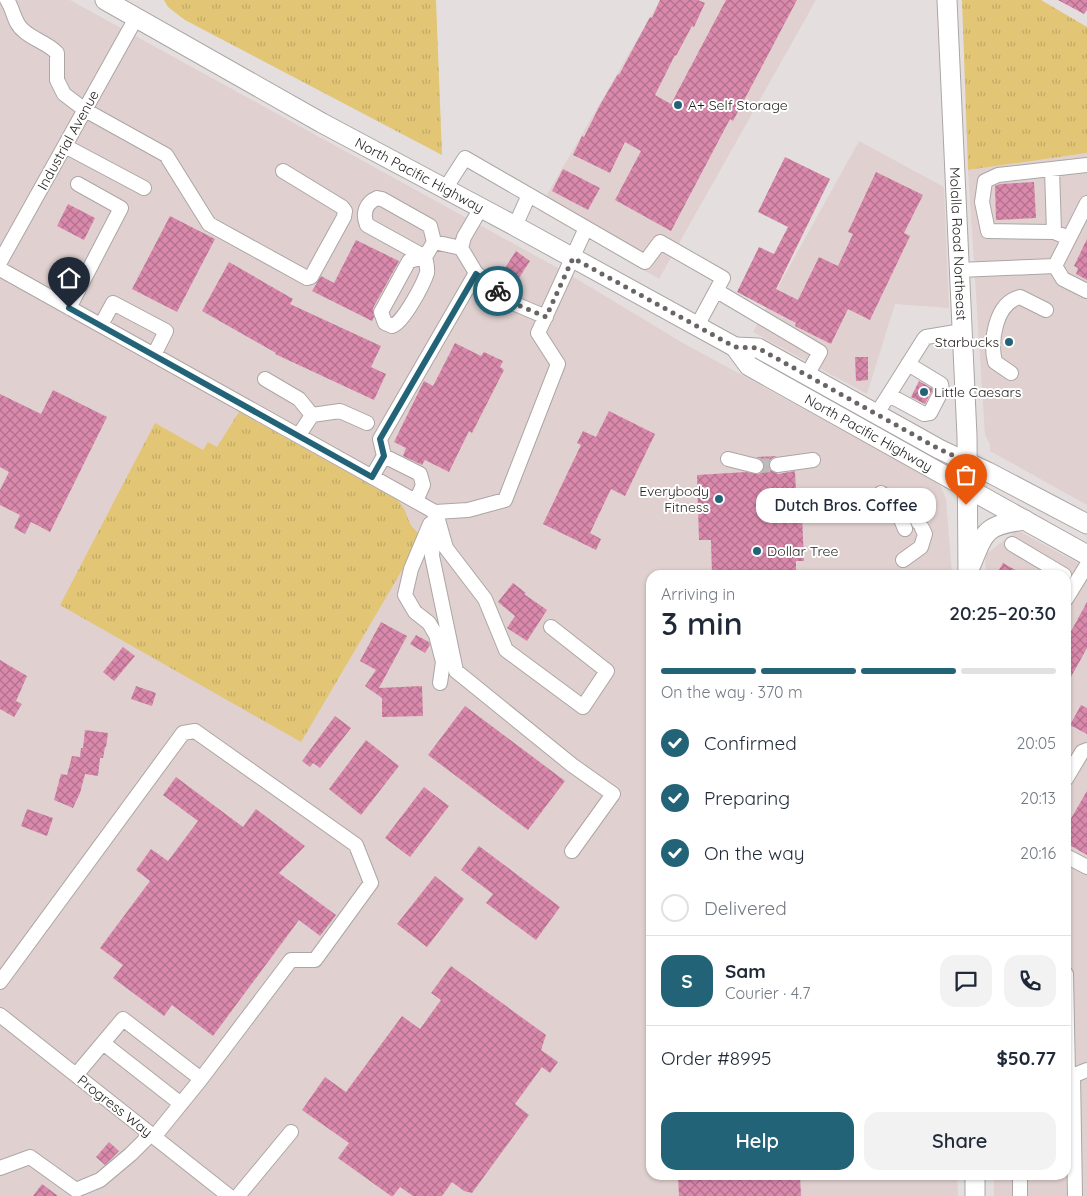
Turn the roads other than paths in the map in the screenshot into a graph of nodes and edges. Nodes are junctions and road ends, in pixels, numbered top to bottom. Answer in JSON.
{"nodes":[{"id":1,"x":7,"y":0,"type":"edge"},
{"id":2,"x":105,"y":0,"type":"edge"},
{"id":3,"x":947,"y":0,"type":"edge"},
{"id":4,"x":136,"y":18,"type":"junction"},
{"id":5,"x":85,"y":110,"type":"junction"},
{"id":6,"x":64,"y":146,"type":"junction"},
{"id":7,"x":1087,"y":165,"type":"edge"},
{"id":8,"x":1052,"y":169,"type":"junction"},
{"id":9,"x":283,"y":171,"type":"dead end"},
{"id":10,"x":78,"y":184,"type":"dead end"},
{"id":11,"x":144,"y":188,"type":"dead end"},
{"id":12,"x":445,"y":189,"type":"junction"},
{"id":13,"x":529,"y":195,"type":"junction"},
{"id":14,"x":1087,"y":203,"type":"edge"},
{"id":15,"x":482,"y":208,"type":"junction"},
{"id":16,"x":515,"y":226,"type":"junction"},
{"id":17,"x":586,"y":228,"type":"junction"},
{"id":18,"x":1054,"y":232,"type":"junction"},
{"id":19,"x":1069,"y":238,"type":"junction"},
{"id":20,"x":434,"y":242,"type":"junction"},
{"id":21,"x":461,"y":248,"type":"junction"},
{"id":22,"x":425,"y":257,"type":"junction"},
{"id":23,"x":573,"y":258,"type":"junction"},
{"id":24,"x":0,"y":262,"type":"edge"},
{"id":25,"x":1055,"y":266,"type":"junction"},
{"id":26,"x":0,"y":269,"type":"edge"},
{"id":27,"x":959,"y":270,"type":"junction"},
{"id":28,"x":476,"y":274,"type":"junction"},
{"id":29,"x":717,"y":291,"type":"junction"},
{"id":30,"x":1087,"y":291,"type":"edge"},
{"id":31,"x":69,"y":308,"type":"junction"},
{"id":32,"x":1046,"y":310,"type":"dead end"},
{"id":33,"x":546,"y":317,"type":"junction"},
{"id":34,"x":101,"y":325,"type":"junction"},
{"id":35,"x":697,"y":326,"type":"junction"},
{"id":36,"x":962,"y":331,"type":"junction"},
{"id":37,"x":735,"y":347,"type":"junction"},
{"id":38,"x":154,"y":355,"type":"junction"},
{"id":39,"x":908,"y":364,"type":"junction"},
{"id":40,"x":1011,"y":373,"type":"dead end"},
{"id":41,"x":807,"y":376,"type":"junction"},
{"id":42,"x":265,"y":379,"type":"dead end"},
{"id":43,"x":798,"y":393,"type":"junction"},
{"id":44,"x":888,"y":395,"type":"junction"},
{"id":45,"x":312,"y":414,"type":"junction"},
{"id":46,"x":876,"y":415,"type":"junction"},
{"id":47,"x":367,"y":423,"type":"dead end"},
{"id":48,"x":299,"y":435,"type":"junction"},
{"id":49,"x":384,"y":456,"type":"junction"},
{"id":50,"x":728,"y":459,"type":"dead end"},
{"id":51,"x":813,"y":460,"type":"dead end"},
{"id":52,"x":967,"y":462,"type":"junction"},
{"id":53,"x":777,"y":465,"type":"tunnel mouth"},
{"id":54,"x":756,"y":466,"type":"tunnel mouth"},
{"id":55,"x":372,"y":477,"type":"junction"},
{"id":56,"x":966,"y":488,"type":"junction"},
{"id":57,"x":881,"y":493,"type":"dead end"},
{"id":58,"x":416,"y":501,"type":"junction"},
{"id":59,"x":901,"y":508,"type":"junction"},
{"id":60,"x":435,"y":512,"type":"junction"},
{"id":61,"x":1025,"y":520,"type":"junction"},
{"id":62,"x":1087,"y":524,"type":"edge"},
{"id":63,"x":1012,"y":544,"type":"dead end"},
{"id":64,"x":921,"y":547,"type":"junction"},
{"id":65,"x":1087,"y":555,"type":"edge"},
{"id":66,"x":903,"y":560,"type":"dead end"},
{"id":67,"x":1087,"y":565,"type":"edge"},
{"id":68,"x":968,"y":570,"type":"edge"},
{"id":69,"x":970,"y":570,"type":"edge"},
{"id":70,"x":1056,"y":570,"type":"edge"},
{"id":71,"x":1071,"y":577,"type":"edge"},
{"id":72,"x":551,"y":627,"type":"dead end"},
{"id":73,"x":440,"y":683,"type":"dead end"},
{"id":74,"x":1087,"y":750,"type":"edge"},
{"id":75,"x":1071,"y":761,"type":"edge"},
{"id":76,"x":572,"y":851,"type":"dead end"},
{"id":77,"x":1071,"y":859,"type":"edge"},
{"id":78,"x":1087,"y":867,"type":"edge"},
{"id":79,"x":0,"y":982,"type":"edge"},
{"id":80,"x":0,"y":1015,"type":"edge"},
{"id":81,"x":103,"y":1043,"type":"junction"},
{"id":82,"x":1087,"y":1070,"type":"edge"},
{"id":83,"x":1071,"y":1074,"type":"edge"},
{"id":84,"x":76,"y":1075,"type":"junction"},
{"id":85,"x":201,"y":1079,"type":"junction"},
{"id":86,"x":181,"y":1104,"type":"junction"},
{"id":87,"x":1071,"y":1123,"type":"edge"},
{"id":88,"x":291,"y":1132,"type":"dead end"},
{"id":89,"x":152,"y":1135,"type":"junction"},
{"id":90,"x":0,"y":1168,"type":"edge"},
{"id":91,"x":975,"y":1180,"type":"edge"},
{"id":92,"x":1020,"y":1180,"type":"edge"},
{"id":93,"x":229,"y":1196,"type":"edge"},
{"id":94,"x":238,"y":1196,"type":"edge"},
{"id":95,"x":975,"y":1196,"type":"edge"},
{"id":96,"x":1020,"y":1196,"type":"edge"},
{"id":97,"x":1074,"y":1196,"type":"edge"}],
"edges":[{"from":1,"to":5,"type":"street"},
{"from":2,"to":4,"type":"main road","name":"North Pacific Highway"},
{"from":3,"to":27,"type":"main road","name":"Molalla Road Northeast"},
{"from":4,"to":5,"type":"street","name":"Industrial Avenue"},
{"from":4,"to":12,"type":"main road","name":"North Pacific Highway"},
{"from":5,"to":6,"type":"street","name":"Industrial Avenue"},
{"from":5,"to":9,"type":"street"},
{"from":6,"to":11,"type":"street"},
{"from":6,"to":24,"type":"street","name":"Industrial Avenue"},
{"from":7,"to":8,"type":"street"},
{"from":8,"to":18,"type":"street"},
{"from":8,"to":18,"type":"street"},
{"from":10,"to":31,"type":"street"},
{"from":12,"to":13,"type":"street"},
{"from":12,"to":15,"type":"main road","name":"North Pacific Highway"},
{"from":13,"to":16,"type":"street"},
{"from":13,"to":17,"type":"street"},
{"from":14,"to":19,"type":"street"},
{"from":15,"to":16,"type":"main road","name":"North Pacific Highway"},
{"from":15,"to":21,"type":"street"},
{"from":16,"to":23,"type":"main road","name":"North Pacific Highway"},
{"from":17,"to":23,"type":"street"},
{"from":17,"to":29,"type":"street"},
{"from":18,"to":19,"type":"street"},
{"from":19,"to":25,"type":"street"},
{"from":20,"to":21,"type":"street"},
{"from":20,"to":22,"type":"street"},
{"from":20,"to":22,"type":"street"},
{"from":21,"to":28,"type":"street"},
{"from":22,"to":22,"type":"street"},
{"from":23,"to":33,"type":"street"},
{"from":23,"to":35,"type":"main road","name":"North Pacific Highway"},
{"from":25,"to":27,"type":"street"},
{"from":25,"to":30,"type":"street"},
{"from":26,"to":31,"type":"street"},
{"from":27,"to":36,"type":"main road","name":"Molalla Road Northeast"},
{"from":28,"to":33,"type":"street"},
{"from":28,"to":49,"type":"street"},
{"from":29,"to":35,"type":"street"},
{"from":29,"to":41,"type":"street"},
{"from":31,"to":34,"type":"street"},
{"from":32,"to":40,"type":"street"},
{"from":33,"to":60,"type":"street"},
{"from":34,"to":38,"type":"street"},
{"from":34,"to":38,"type":"street"},
{"from":35,"to":37,"type":"main road","name":"North Pacific Highway"},
{"from":36,"to":39,"type":"street"},
{"from":36,"to":52,"type":"main road","name":"Molalla Road Northeast"},
{"from":37,"to":41,"type":"main road","name":"North Pacific Highway"},
{"from":37,"to":43,"type":"main road","name":"North Pacific Highway"},
{"from":38,"to":48,"type":"street"},
{"from":39,"to":44,"type":"street"},
{"from":39,"to":44,"type":"street"},
{"from":41,"to":43,"type":"main road"},
{"from":41,"to":46,"type":"main road","name":"North Pacific Highway"},
{"from":42,"to":45,"type":"street"},
{"from":43,"to":56,"type":"main road","name":"North Pacific Highway"},
{"from":44,"to":46,"type":"street"},
{"from":45,"to":47,"type":"street"},
{"from":45,"to":48,"type":"street"},
{"from":46,"to":52,"type":"main road","name":"North Pacific Highway"},
{"from":48,"to":55,"type":"street"},
{"from":49,"to":55,"type":"street"},
{"from":49,"to":58,"type":"street"},
{"from":50,"to":54,"type":"street"},
{"from":51,"to":53,"type":"street"},
{"from":52,"to":56,"type":"main road","name":"Molalla Road Northeast"},
{"from":52,"to":62,"type":"main road","name":"North Pacific Highway"},
{"from":55,"to":58,"type":"street"},
{"from":56,"to":61,"type":"main road","name":"North Pacific Highway"},
{"from":56,"to":68,"type":"main road","name":"Molalla Road Northeast"},
{"from":57,"to":59,"type":"street"},
{"from":58,"to":60,"type":"street"},
{"from":59,"to":64,"type":"street"},
{"from":59,"to":64,"type":"street"},
{"from":60,"to":72,"type":"street"},
{"from":60,"to":73,"type":"street"},
{"from":60,"to":76,"type":"street"},
{"from":61,"to":65,"type":"main road","name":"North Pacific Highway"},
{"from":61,"to":69,"type":"main road"},
{"from":63,"to":70,"type":"street"},
{"from":64,"to":66,"type":"street"},
{"from":67,"to":71,"type":"street"},
{"from":74,"to":75,"type":"street"},
{"from":77,"to":78,"type":"street"},
{"from":79,"to":85,"type":"street"},
{"from":80,"to":84,"type":"street","name":"Progress Way"},
{"from":81,"to":84,"type":"street"},
{"from":81,"to":85,"type":"street"},
{"from":81,"to":86,"type":"street"},
{"from":82,"to":83,"type":"street"},
{"from":84,"to":89,"type":"street","name":"Progress Way"},
{"from":85,"to":86,"type":"street"},
{"from":86,"to":89,"type":"street"},
{"from":87,"to":97,"type":"street"},
{"from":88,"to":94,"type":"street"},
{"from":89,"to":90,"type":"street"},
{"from":89,"to":93,"type":"street","name":"Progress Way"},
{"from":91,"to":95,"type":"main road"},
{"from":92,"to":96,"type":"street"}]}
